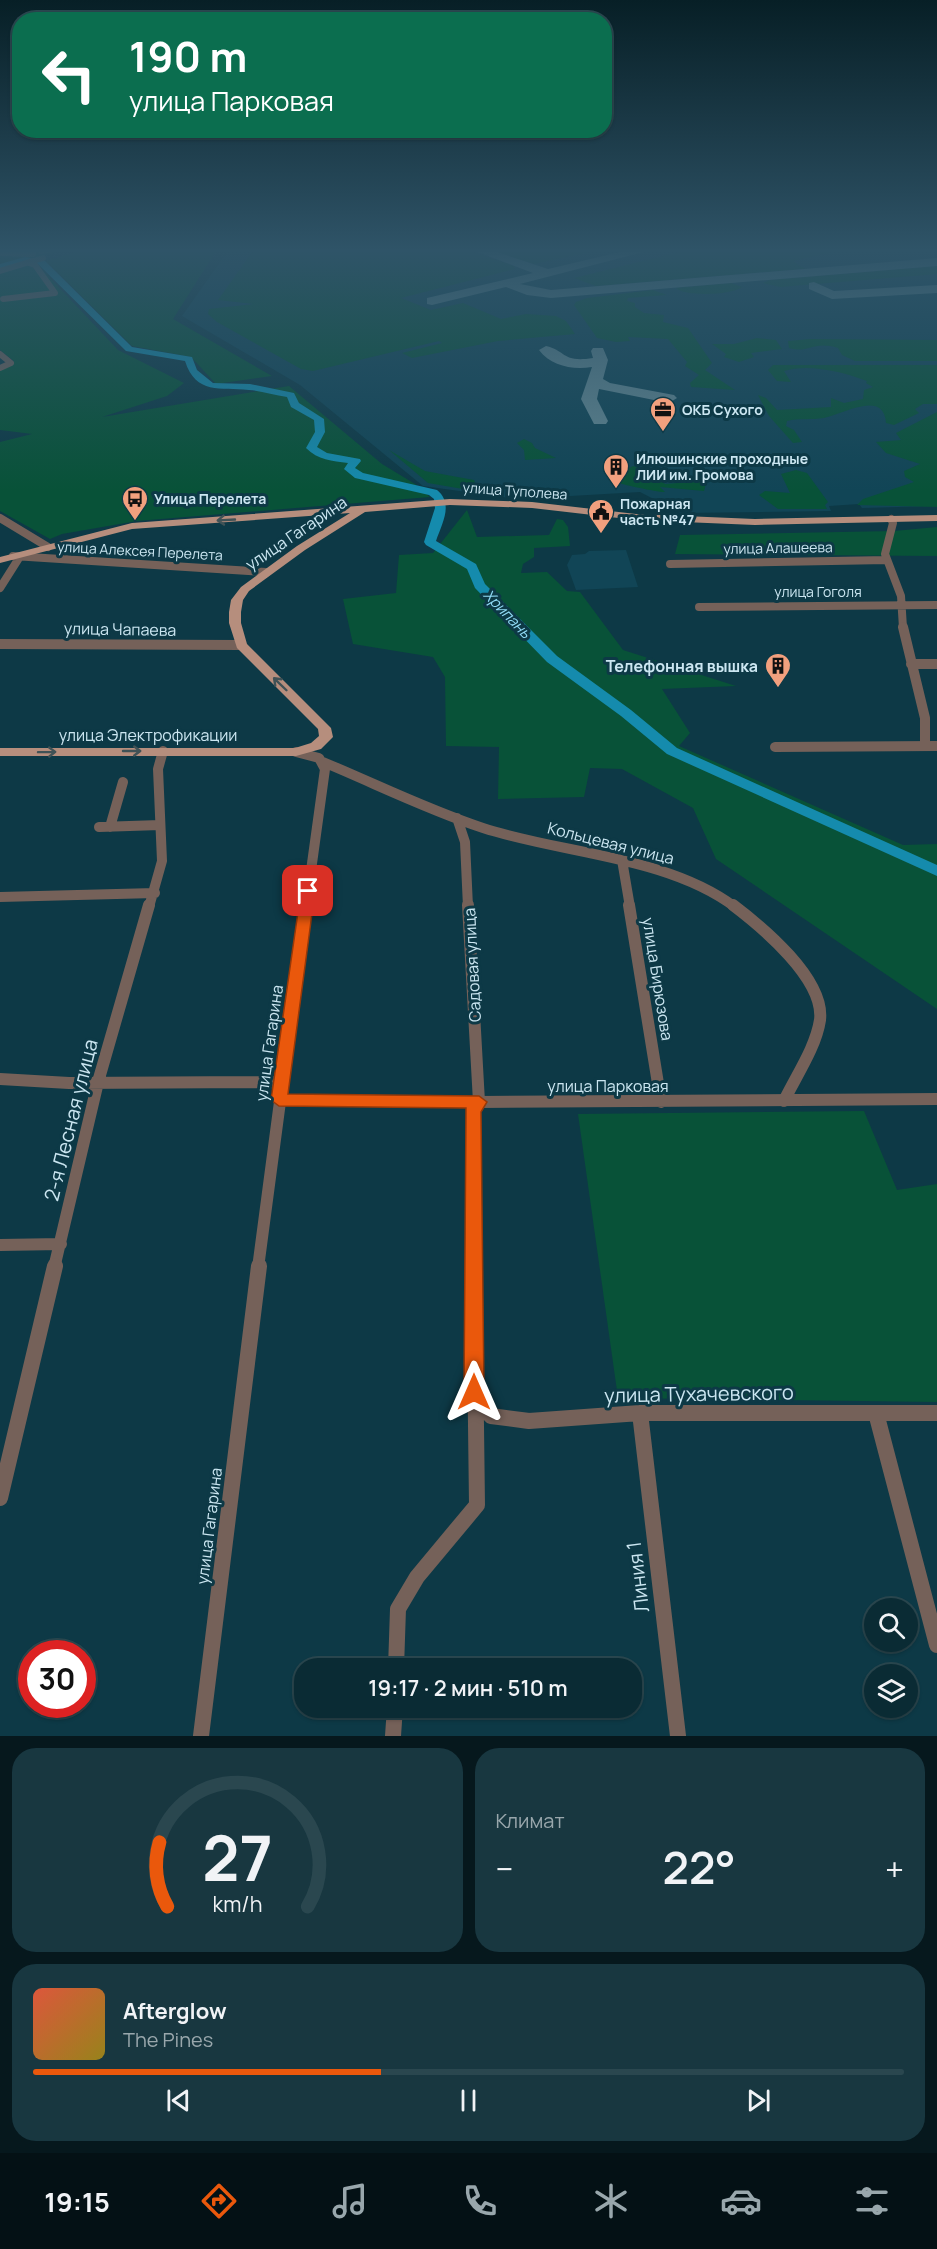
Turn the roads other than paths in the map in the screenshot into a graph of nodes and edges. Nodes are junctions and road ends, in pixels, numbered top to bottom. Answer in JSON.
{"nodes":[{"id":1,"x":0,"y":354,"type":"edge"},
{"id":2,"x":0,"y":368,"type":"edge"},
{"id":3,"x":378,"y":506,"type":"joint"},
{"id":4,"x":347,"y":512,"type":"junction"},
{"id":5,"x":937,"y":516,"type":"edge"},
{"id":6,"x":285,"y":517,"type":"junction"},
{"id":7,"x":0,"y":518,"type":"edge"},
{"id":8,"x":891,"y":519,"type":"junction"},
{"id":9,"x":700,"y":520,"type":"junction"},
{"id":10,"x":331,"y":528,"type":"junction"},
{"id":11,"x":48,"y":547,"type":"junction"},
{"id":12,"x":16,"y":557,"type":"junction"},
{"id":13,"x":0,"y":560,"type":"edge"},
{"id":14,"x":887,"y":560,"type":"junction"},
{"id":15,"x":670,"y":564,"type":"dead end"},
{"id":16,"x":266,"y":572,"type":"junction"},
{"id":17,"x":0,"y":588,"type":"edge"},
{"id":18,"x":902,"y":605,"type":"junction"},
{"id":19,"x":937,"y":605,"type":"edge"},
{"id":20,"x":699,"y":607,"type":"dead end"},
{"id":21,"x":0,"y":644,"type":"edge"},
{"id":22,"x":240,"y":645,"type":"junction"},
{"id":23,"x":911,"y":663,"type":"junction"},
{"id":24,"x":937,"y":664,"type":"edge"},
{"id":25,"x":925,"y":746,"type":"junction"},
{"id":26,"x":937,"y":746,"type":"edge"},
{"id":27,"x":775,"y":747,"type":"dead end"},
{"id":28,"x":163,"y":751,"type":"junction"},
{"id":29,"x":0,"y":752,"type":"edge"},
{"id":30,"x":296,"y":752,"type":"junction"},
{"id":31,"x":323,"y":762,"type":"junction"},
{"id":32,"x":123,"y":782,"type":"dead end"},
{"id":33,"x":457,"y":818,"type":"junction"},
{"id":34,"x":160,"y":825,"type":"junction"},
{"id":35,"x":622,"y":860,"type":"junction"},
{"id":36,"x":154,"y":893,"type":"junction"},
{"id":37,"x":0,"y":897,"type":"edge"},
{"id":38,"x":0,"y":1079,"type":"edge"},
{"id":39,"x":98,"y":1082,"type":"junction"},
{"id":40,"x":282,"y":1082,"type":"junction"},
{"id":41,"x":937,"y":1099,"type":"edge"},
{"id":42,"x":279,"y":1100,"type":"junction"},
{"id":43,"x":784,"y":1101,"type":"junction"},
{"id":44,"x":661,"y":1102,"type":"junction"},
{"id":45,"x":476,"y":1107,"type":"junction"},
{"id":46,"x":61,"y":1244,"type":"junction"},
{"id":47,"x":0,"y":1245,"type":"edge"},
{"id":48,"x":474,"y":1392,"type":"junction"},
{"id":49,"x":640,"y":1413,"type":"junction"},
{"id":50,"x":876,"y":1413,"type":"junction"},
{"id":51,"x":937,"y":1413,"type":"edge"},
{"id":52,"x":2,"y":1479,"type":"edge"},
{"id":53,"x":0,"y":1498,"type":"edge"},
{"id":54,"x":937,"y":1645,"type":"edge"},
{"id":55,"x":396,"y":1658,"type":"edge"},
{"id":56,"x":394,"y":1718,"type":"edge"},
{"id":57,"x":201,"y":1736,"type":"edge"},
{"id":58,"x":393,"y":1736,"type":"edge"},
{"id":59,"x":678,"y":1736,"type":"edge"}],
"edges":[{"from":1,"to":2,"type":"street"},
{"from":3,"to":4,"type":"main road","name":"улица Гагарина"},
{"from":3,"to":9,"type":"main road","name":"улица Туполева"},
{"from":4,"to":6,"type":"main road"},
{"from":4,"to":10,"type":"main road","name":"улица Гагарина"},
{"from":5,"to":8,"type":"main road","name":"улица Туполева"},
{"from":5,"to":9,"type":"main road","name":"улица Туполева"},
{"from":6,"to":10,"type":"main road"},
{"from":6,"to":11,"type":"main road","one_way":true},
{"from":7,"to":11,"type":"street"},
{"from":8,"to":9,"type":"main road","name":"улица Туполева"},
{"from":8,"to":14,"type":"street"},
{"from":10,"to":16,"type":"main road","name":"улица Гагарина"},
{"from":11,"to":12,"type":"main road"},
{"from":12,"to":13,"type":"main road"},
{"from":12,"to":16,"type":"street","name":"улица Алексея Перелета"},
{"from":12,"to":17,"type":"street"},
{"from":14,"to":15,"type":"street","name":"улица Алашеева"},
{"from":14,"to":18,"type":"street"},
{"from":16,"to":22,"type":"main road","name":"улица Гагарина"},
{"from":18,"to":19,"type":"street","name":"улица Гоголя"},
{"from":18,"to":20,"type":"street","name":"улица Гоголя"},
{"from":18,"to":23,"type":"street"},
{"from":21,"to":22,"type":"street","name":"улица Чапаева"},
{"from":30,"to":22,"type":"main road","one_way":true},
{"from":23,"to":24,"type":"street"},
{"from":23,"to":25,"type":"street"},
{"from":25,"to":26,"type":"street"},
{"from":25,"to":27,"type":"street"},
{"from":29,"to":28,"type":"main road","name":"улица Электрофикации","one_way":true},
{"from":28,"to":30,"type":"main road","name":"улица Электрофикации"},
{"from":28,"to":34,"type":"street","name":"2-я Лесная улица"},
{"from":30,"to":31,"type":"street"},
{"from":31,"to":33,"type":"street","name":"Кольцевая улица"},
{"from":31,"to":40,"type":"street","name":"улица Гагарина"},
{"from":32,"to":34,"type":"street"},
{"from":33,"to":35,"type":"street","name":"Кольцевая улица"},
{"from":33,"to":45,"type":"street","name":"Садовая улица"},
{"from":34,"to":36,"type":"street","name":"2-я Лесная улица"},
{"from":35,"to":43,"type":"street","name":"Кольцевая улица"},
{"from":35,"to":44,"type":"street","name":"улица Бирюзова"},
{"from":36,"to":37,"type":"street"},
{"from":36,"to":39,"type":"street","name":"2-я Лесная улица"},
{"from":38,"to":39,"type":"street"},
{"from":39,"to":40,"type":"street"},
{"from":39,"to":46,"type":"street","name":"2-я Лесная улица"},
{"from":40,"to":42,"type":"street","name":"улица Гагарина"},
{"from":41,"to":43,"type":"street","name":"улица Парковая"},
{"from":42,"to":45,"type":"street","name":"улица Парковая"},
{"from":42,"to":57,"type":"street","name":"улица Гагарина"},
{"from":43,"to":44,"type":"street","name":"улица Парковая"},
{"from":44,"to":45,"type":"street","name":"улица Парковая"},
{"from":45,"to":48,"type":"street","name":"Садовая улица"},
{"from":46,"to":47,"type":"street"},
{"from":46,"to":52,"type":"street","name":"2-я Лесная улица"},
{"from":48,"to":49,"type":"street","name":"улица Тухачевского"},
{"from":48,"to":55,"type":"street"},
{"from":49,"to":50,"type":"street","name":"улица Тухачевского"},
{"from":49,"to":59,"type":"street","name":"Линия 1"},
{"from":50,"to":51,"type":"street","name":"улица Тухачевского"},
{"from":50,"to":54,"type":"street"},
{"from":52,"to":53,"type":"street","name":"2-я Лесная улица"},
{"from":56,"to":58,"type":"street"}]}
